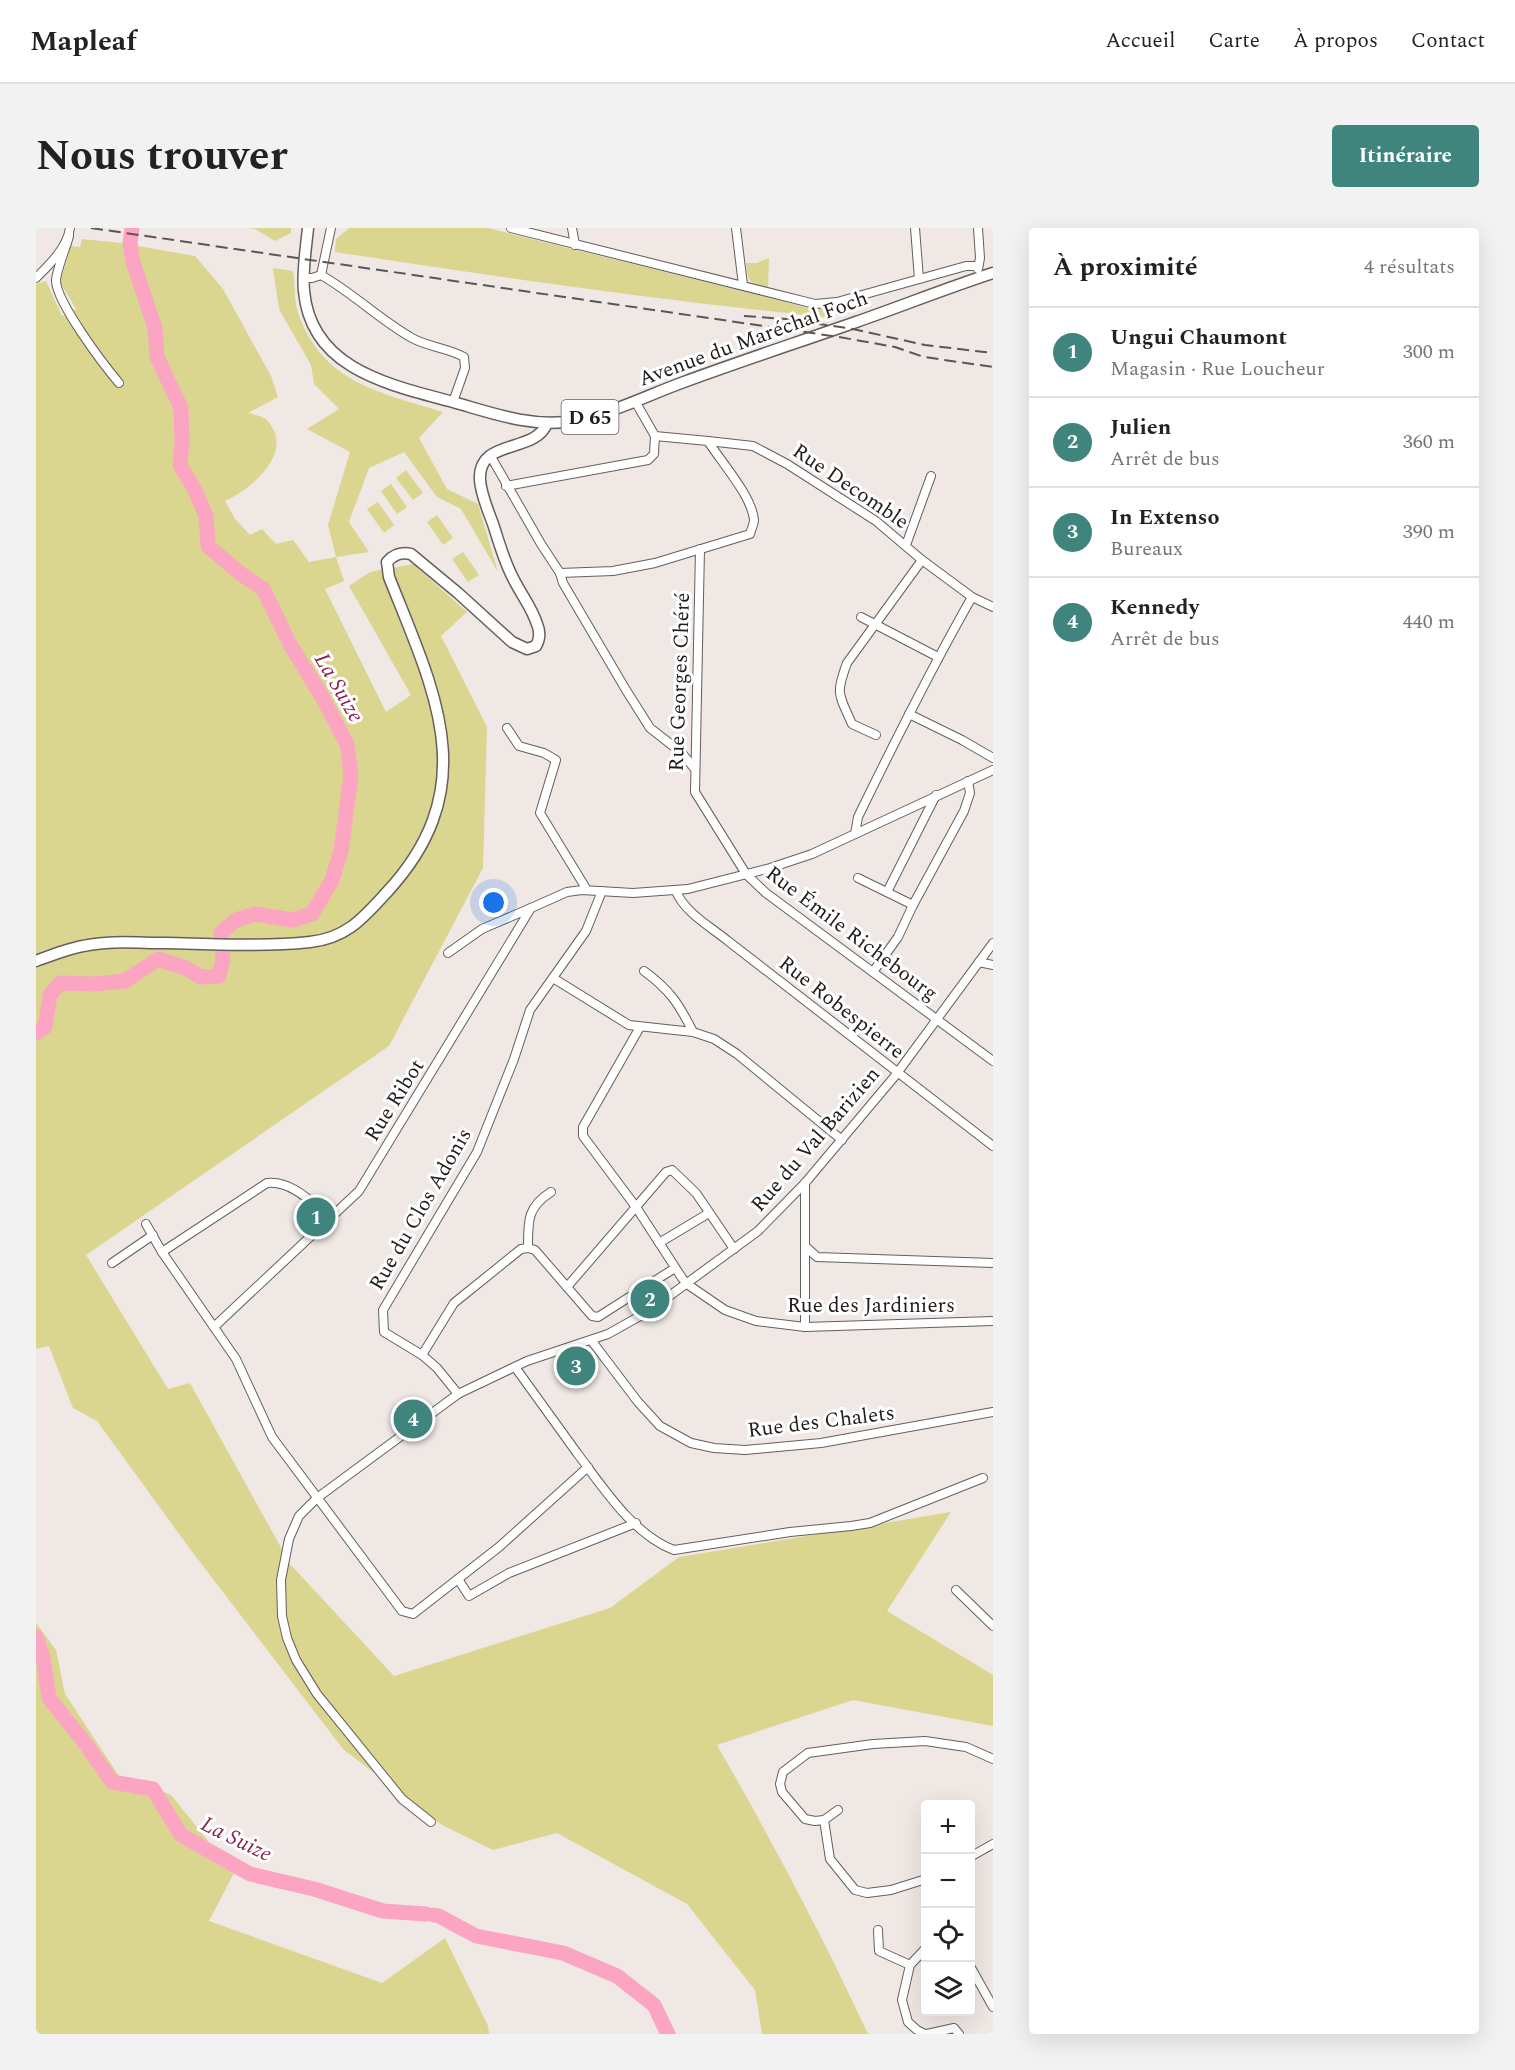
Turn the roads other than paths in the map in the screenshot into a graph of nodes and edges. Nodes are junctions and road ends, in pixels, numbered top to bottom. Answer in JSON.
{"nodes":[{"id":1,"x":308,"y":228,"type":"edge"},
{"id":2,"x":331,"y":228,"type":"edge"},
{"id":3,"x":511,"y":228,"type":"edge"},
{"id":4,"x":572,"y":228,"type":"edge"},
{"id":5,"x":736,"y":228,"type":"edge"},
{"id":6,"x":915,"y":228,"type":"edge"},
{"id":7,"x":978,"y":228,"type":"edge"},
{"id":8,"x":70,"y":232,"type":"edge"},
{"id":9,"x":575,"y":245,"type":"junction"},
{"id":10,"x":979,"y":271,"type":"junction"},
{"id":11,"x":993,"y":273,"type":"edge"},
{"id":12,"x":321,"y":275,"type":"junction"},
{"id":13,"x":36,"y":278,"type":"edge"},
{"id":14,"x":303,"y":278,"type":"junction"},
{"id":15,"x":919,"y":279,"type":"junction"},
{"id":16,"x":743,"y":285,"type":"junction"},
{"id":17,"x":119,"y":383,"type":"dead end"},
{"id":18,"x":634,"y":401,"type":"junction"},
{"id":19,"x":453,"y":402,"type":"junction"},
{"id":20,"x":547,"y":423,"type":"junction"},
{"id":21,"x":656,"y":436,"type":"junction"},
{"id":22,"x":708,"y":441,"type":"junction"},
{"id":23,"x":490,"y":454,"type":"junction"},
{"id":24,"x":932,"y":476,"type":"dead end"},
{"id":25,"x":506,"y":486,"type":"junction"},
{"id":26,"x":906,"y":545,"type":"junction"},
{"id":27,"x":700,"y":549,"type":"junction"},
{"id":28,"x":922,"y":560,"type":"junction"},
{"id":29,"x":560,"y":573,"type":"junction"},
{"id":30,"x":972,"y":597,"type":"junction"},
{"id":31,"x":993,"y":607,"type":"edge"},
{"id":32,"x":861,"y":617,"type":"dead end"},
{"id":33,"x":875,"y":624,"type":"junction"},
{"id":34,"x":938,"y":657,"type":"junction"},
{"id":35,"x":909,"y":714,"type":"junction"},
{"id":36,"x":507,"y":728,"type":"dead end"},
{"id":37,"x":876,"y":735,"type":"dead end"},
{"id":38,"x":993,"y":758,"type":"edge"},
{"id":39,"x":694,"y":768,"type":"junction"},
{"id":40,"x":993,"y":770,"type":"edge"},
{"id":41,"x":968,"y":781,"type":"junction"},
{"id":42,"x":936,"y":795,"type":"junction"},
{"id":43,"x":855,"y":834,"type":"junction"},
{"id":44,"x":746,"y":874,"type":"junction"},
{"id":45,"x":858,"y":878,"type":"dead end"},
{"id":46,"x":587,"y":890,"type":"junction"},
{"id":47,"x":602,"y":891,"type":"junction"},
{"id":48,"x":676,"y":891,"type":"junction"},
{"id":49,"x":887,"y":892,"type":"junction"},
{"id":50,"x":913,"y":905,"type":"junction"},
{"id":51,"x":531,"y":908,"type":"junction"},
{"id":52,"x":993,"y":943,"type":"edge"},
{"id":53,"x":448,"y":953,"type":"dead end"},
{"id":54,"x":36,"y":961,"type":"edge"},
{"id":55,"x":979,"y":962,"type":"junction"},
{"id":56,"x":993,"y":965,"type":"edge"},
{"id":57,"x":644,"y":970,"type":"dead end"},
{"id":58,"x":873,"y":972,"type":"junction"},
{"id":59,"x":553,"y":978,"type":"junction"},
{"id":60,"x":937,"y":1020,"type":"junction"},
{"id":61,"x":640,"y":1027,"type":"junction"},
{"id":62,"x":693,"y":1032,"type":"junction"},
{"id":63,"x":993,"y":1061,"type":"edge"},
{"id":64,"x":897,"y":1073,"type":"junction"},
{"id":65,"x":842,"y":1140,"type":"junction"},
{"id":66,"x":993,"y":1146,"type":"edge"},
{"id":67,"x":805,"y":1183,"type":"junction"},
{"id":68,"x":550,"y":1192,"type":"dead end"},
{"id":69,"x":636,"y":1207,"type":"junction"},
{"id":70,"x":709,"y":1213,"type":"junction"},
{"id":71,"x":331,"y":1218,"type":"junction"},
{"id":72,"x":146,"y":1224,"type":"dead end"},
{"id":73,"x":153,"y":1235,"type":"junction"},
{"id":74,"x":659,"y":1243,"type":"junction"},
{"id":75,"x":805,"y":1246,"type":"junction"},
{"id":76,"x":528,"y":1248,"type":"junction"},
{"id":77,"x":734,"y":1249,"type":"junction"},
{"id":78,"x":162,"y":1252,"type":"junction"},
{"id":79,"x":112,"y":1263,"type":"dead end"},
{"id":80,"x":993,"y":1263,"type":"edge"},
{"id":81,"x":675,"y":1268,"type":"junction"},
{"id":82,"x":687,"y":1284,"type":"junction"},
{"id":83,"x":567,"y":1287,"type":"junction"},
{"id":84,"x":993,"y":1322,"type":"edge"},
{"id":85,"x":214,"y":1327,"type":"junction"},
{"id":86,"x":805,"y":1327,"type":"junction"},
{"id":87,"x":591,"y":1340,"type":"junction"},
{"id":88,"x":422,"y":1356,"type":"junction"},
{"id":89,"x":515,"y":1367,"type":"junction"},
{"id":90,"x":458,"y":1394,"type":"junction"},
{"id":91,"x":993,"y":1412,"type":"edge"},
{"id":92,"x":588,"y":1467,"type":"junction"},
{"id":93,"x":982,"y":1478,"type":"dead end"},
{"id":94,"x":317,"y":1498,"type":"junction"},
{"id":95,"x":636,"y":1524,"type":"junction"},
{"id":96,"x":458,"y":1579,"type":"junction"},
{"id":97,"x":956,"y":1590,"type":"dead end"},
{"id":98,"x":993,"y":1626,"type":"edge"},
{"id":99,"x":993,"y":1759,"type":"edge"},
{"id":100,"x":838,"y":1810,"type":"dead end"},
{"id":101,"x":824,"y":1820,"type":"junction"},
{"id":102,"x":431,"y":1822,"type":"dead end"},
{"id":103,"x":993,"y":1844,"type":"edge"},
{"id":104,"x":975,"y":1854,"type":"edge"},
{"id":105,"x":921,"y":1882,"type":"edge"},
{"id":106,"x":878,"y":1930,"type":"dead end"},
{"id":107,"x":921,"y":1953,"type":"edge"},
{"id":108,"x":910,"y":1965,"type":"junction"},
{"id":109,"x":975,"y":1975,"type":"edge"},
{"id":110,"x":993,"y":2007,"type":"edge"},
{"id":111,"x":926,"y":2034,"type":"edge"},
{"id":112,"x":959,"y":2034,"type":"edge"}],
"edges":[{"from":1,"to":14,"type":"main road","name":"Avenue du Maréchal Foch","number":"D 65"},
{"from":2,"to":12,"type":"street"},
{"from":3,"to":9,"type":"street"},
{"from":4,"to":9,"type":"street"},
{"from":5,"to":16,"type":"street"},
{"from":6,"to":15,"type":"street"},
{"from":7,"to":10,"type":"street"},
{"from":8,"to":13,"type":"street"},
{"from":8,"to":17,"type":"street"},
{"from":9,"to":16,"type":"street"},
{"from":10,"to":11,"type":"main road","name":"Avenue du Maréchal Foch","number":"D 65"},
{"from":10,"to":15,"type":"street"},
{"from":10,"to":18,"type":"main road","name":"Avenue du Maréchal Foch","number":"D 65"},
{"from":12,"to":14,"type":"street"},
{"from":12,"to":19,"type":"street"},
{"from":14,"to":19,"type":"main road","name":"Avenue du Maréchal Foch","number":"D 65"},
{"from":15,"to":16,"type":"street"},
{"from":18,"to":20,"type":"main road","name":"Avenue du Maréchal Foch","number":"D 65"},
{"from":18,"to":21,"type":"street"},
{"from":19,"to":20,"type":"main road","name":"Avenue du Maréchal Foch","number":"D 65"},
{"from":20,"to":23,"type":"main road"},
{"from":21,"to":22,"type":"street","name":"Rue Decomble"},
{"from":21,"to":25,"type":"street"},
{"from":22,"to":26,"type":"street","name":"Rue Decomble"},
{"from":22,"to":27,"type":"street"},
{"from":23,"to":25,"type":"street"},
{"from":23,"to":54,"type":"main road"},
{"from":24,"to":26,"type":"street"},
{"from":25,"to":29,"type":"street"},
{"from":26,"to":28,"type":"street","name":"Rue Decomble"},
{"from":27,"to":29,"type":"street"},
{"from":27,"to":39,"type":"street","name":"Rue Georges Chéré"},
{"from":28,"to":30,"type":"street","name":"Rue Decomble"},
{"from":28,"to":33,"type":"street"},
{"from":29,"to":39,"type":"street"},
{"from":30,"to":31,"type":"street","name":"Rue Decomble"},
{"from":30,"to":34,"type":"street"},
{"from":32,"to":33,"type":"street"},
{"from":33,"to":34,"type":"street"},
{"from":33,"to":37,"type":"street"},
{"from":34,"to":35,"type":"street"},
{"from":35,"to":38,"type":"street"},
{"from":35,"to":43,"type":"street"},
{"from":36,"to":46,"type":"street"},
{"from":39,"to":44,"type":"street","name":"Rue Georges Chéré"},
{"from":40,"to":41,"type":"street"},
{"from":41,"to":42,"type":"street"},
{"from":41,"to":50,"type":"street"},
{"from":42,"to":43,"type":"street"},
{"from":42,"to":49,"type":"street"},
{"from":43,"to":44,"type":"street"},
{"from":44,"to":48,"type":"street"},
{"from":44,"to":58,"type":"street","name":"Rue Émile Richebourg"},
{"from":45,"to":49,"type":"street"},
{"from":46,"to":47,"type":"street"},
{"from":46,"to":51,"type":"street"},
{"from":47,"to":48,"type":"street"},
{"from":47,"to":59,"type":"street","name":"Rue du Clos Adonis"},
{"from":48,"to":64,"type":"street","name":"Rue Robespierre"},
{"from":49,"to":50,"type":"street"},
{"from":50,"to":58,"type":"street"},
{"from":51,"to":53,"type":"street"},
{"from":51,"to":71,"type":"street","name":"Rue Ribot"},
{"from":52,"to":55,"type":"street","name":"Rue du Val Barizien"},
{"from":55,"to":56,"type":"street"},
{"from":55,"to":60,"type":"street","name":"Rue du Val Barizien"},
{"from":57,"to":62,"type":"street"},
{"from":58,"to":60,"type":"street","name":"Rue Émile Richebourg"},
{"from":59,"to":61,"type":"street"},
{"from":59,"to":88,"type":"street","name":"Rue du Clos Adonis"},
{"from":60,"to":63,"type":"street","name":"Rue Émile Richebourg"},
{"from":60,"to":64,"type":"street","name":"Rue du Val Barizien"},
{"from":61,"to":62,"type":"street"},
{"from":61,"to":69,"type":"street","name":"Rue des Jardiniers"},
{"from":62,"to":65,"type":"street"},
{"from":64,"to":65,"type":"street","name":"Rue du Val Barizien"},
{"from":64,"to":66,"type":"street","name":"Rue Robespierre"},
{"from":65,"to":67,"type":"street","name":"Rue du Val Barizien"},
{"from":67,"to":75,"type":"street"},
{"from":67,"to":77,"type":"street","name":"Rue du Val Barizien"},
{"from":68,"to":76,"type":"street"},
{"from":69,"to":70,"type":"street"},
{"from":69,"to":74,"type":"street","name":"Rue des Jardiniers"},
{"from":69,"to":83,"type":"street"},
{"from":70,"to":74,"type":"street"},
{"from":70,"to":77,"type":"street"},
{"from":71,"to":78,"type":"street"},
{"from":71,"to":85,"type":"street","name":"Rue Ribot"},
{"from":72,"to":73,"type":"street"},
{"from":73,"to":78,"type":"street"},
{"from":73,"to":79,"type":"street"},
{"from":74,"to":81,"type":"street","name":"Rue des Jardiniers"},
{"from":75,"to":80,"type":"street"},
{"from":75,"to":86,"type":"street"},
{"from":76,"to":83,"type":"street"},
{"from":76,"to":88,"type":"street"},
{"from":77,"to":82,"type":"street","name":"Rue du Val Barizien"},
{"from":78,"to":85,"type":"street"},
{"from":81,"to":82,"type":"street","name":"Rue des Jardiniers"},
{"from":81,"to":83,"type":"street"},
{"from":82,"to":86,"type":"street","name":"Rue des Jardiniers"},
{"from":82,"to":87,"type":"street","name":"Rue du Val Barizien"},
{"from":84,"to":86,"type":"street","name":"Rue des Jardiniers"},
{"from":85,"to":94,"type":"street"},
{"from":87,"to":89,"type":"street","name":"Rue du Val Barizien"},
{"from":87,"to":91,"type":"street","name":"Rue des Chalets"},
{"from":88,"to":90,"type":"street","name":"Rue du Clos Adonis"},
{"from":89,"to":90,"type":"street","name":"Rue du Val Barizien"},
{"from":89,"to":92,"type":"street"},
{"from":90,"to":94,"type":"street","name":"Rue du Val Barizien"},
{"from":92,"to":95,"type":"street"},
{"from":92,"to":96,"type":"street"},
{"from":93,"to":95,"type":"street"},
{"from":94,"to":96,"type":"street"},
{"from":94,"to":102,"type":"street","name":"Rue du Val Barizien"},
{"from":95,"to":96,"type":"street"},
{"from":97,"to":98,"type":"street"},
{"from":99,"to":101,"type":"street"},
{"from":100,"to":101,"type":"street"},
{"from":101,"to":105,"type":"street"},
{"from":103,"to":104,"type":"street"},
{"from":106,"to":108,"type":"street"},
{"from":107,"to":108,"type":"street"},
{"from":108,"to":111,"type":"street"},
{"from":109,"to":110,"type":"street"},
{"from":111,"to":112,"type":"street"}]}
